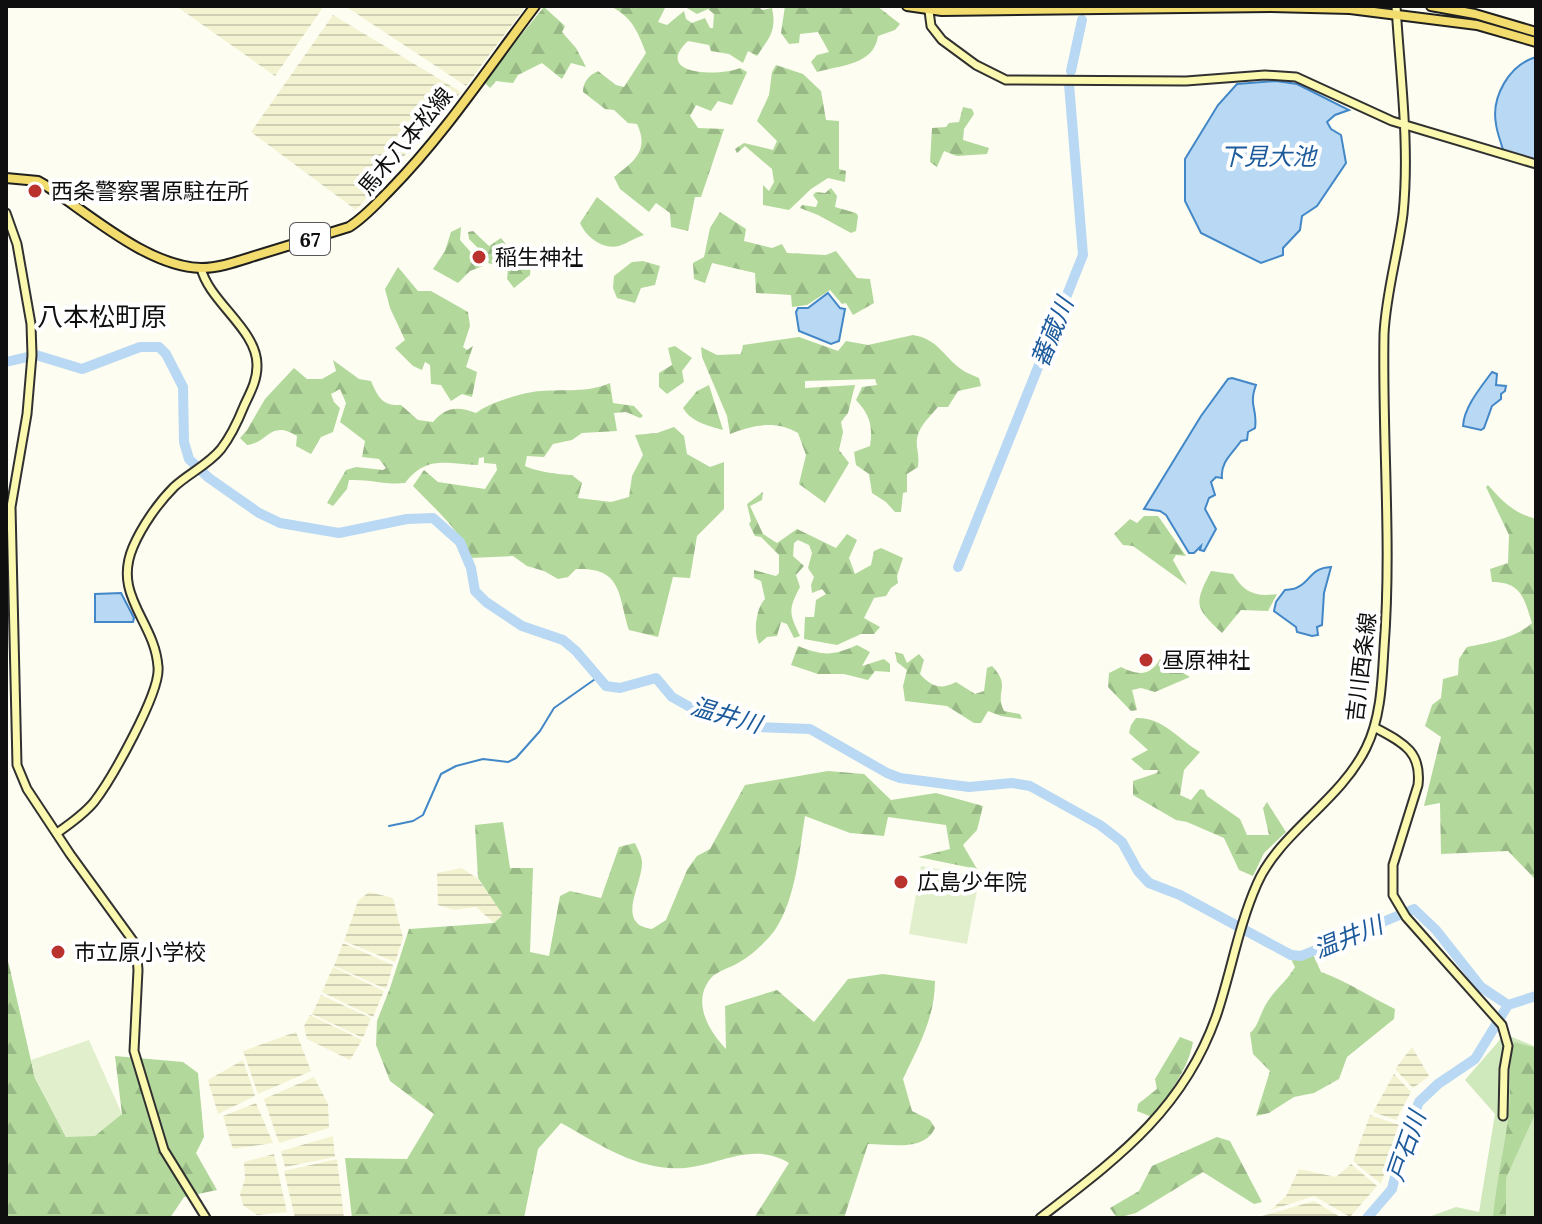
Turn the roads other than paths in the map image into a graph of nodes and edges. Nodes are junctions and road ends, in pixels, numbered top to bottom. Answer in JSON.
{"nodes":[{"id":1,"x":535,"y":6,"type":"edge"},
{"id":2,"x":907,"y":6,"type":"edge"},
{"id":3,"x":950,"y":6,"type":"edge"},
{"id":4,"x":1431,"y":6,"type":"edge"},
{"id":5,"x":1396,"y":10,"type":"edge"},
{"id":6,"x":929,"y":11,"type":"junction"},
{"id":7,"x":1536,"y":32,"type":"edge"},
{"id":8,"x":1536,"y":42,"type":"edge"},
{"id":9,"x":1404,"y":125,"type":"junction"},
{"id":10,"x":1536,"y":164,"type":"edge"},
{"id":11,"x":6,"y":178,"type":"edge"},
{"id":12,"x":6,"y":213,"type":"edge"},
{"id":13,"x":201,"y":268,"type":"junction"},
{"id":14,"x":1374,"y":727,"type":"junction"},
{"id":15,"x":57,"y":833,"type":"junction"},
{"id":16,"x":1503,"y":1116,"type":"dead end"},
{"id":17,"x":206,"y":1218,"type":"edge"},
{"id":18,"x":1040,"y":1218,"type":"edge"}],
"edges":[{"from":1,"to":13,"type":"main road","name":"馬木八本松線","number":"67"},
{"from":2,"to":6,"type":"main road"},
{"from":3,"to":6,"type":"main road"},
{"from":4,"to":7,"type":"main road"},
{"from":5,"to":6,"type":"main road"},
{"from":5,"to":8,"type":"main road"},
{"from":5,"to":9,"type":"street","name":"吉川西条線"},
{"from":6,"to":9,"type":"street"},
{"from":9,"to":10,"type":"street"},
{"from":9,"to":14,"type":"street","name":"吉川西条線"},
{"from":11,"to":13,"type":"main road","name":"馬木八本松線","number":"67"},
{"from":12,"to":15,"type":"street"},
{"from":13,"to":15,"type":"street"},
{"from":14,"to":16,"type":"street"},
{"from":14,"to":18,"type":"street","name":"吉川西条線"},
{"from":15,"to":17,"type":"street"}]}
